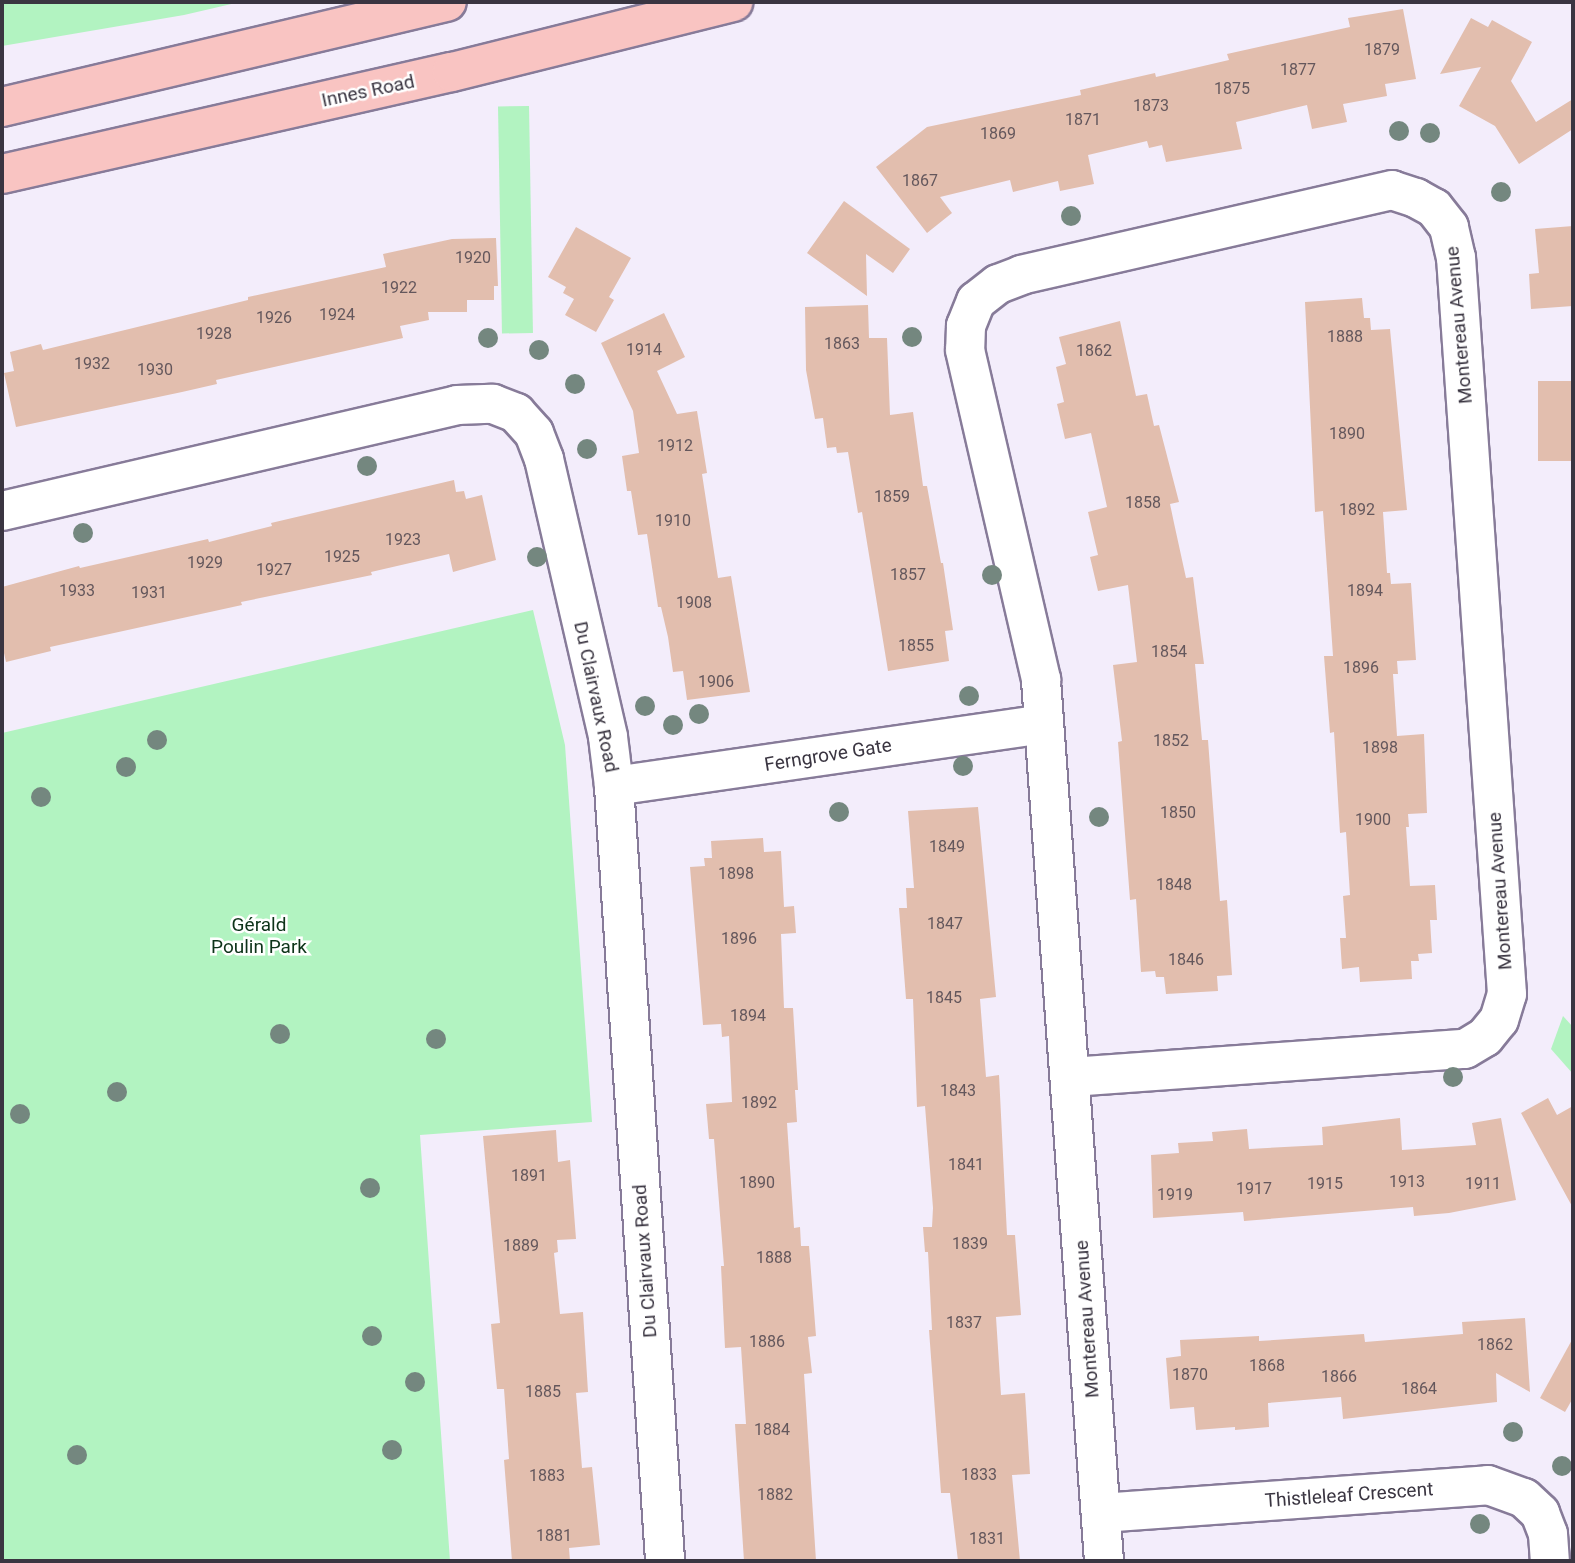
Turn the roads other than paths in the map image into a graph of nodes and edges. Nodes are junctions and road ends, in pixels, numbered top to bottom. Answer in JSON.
{"nodes":[{"id":1,"x":447,"y":2,"type":"edge"},
{"id":2,"x":733,"y":2,"type":"edge"},
{"id":3,"x":2,"y":107,"type":"edge"},
{"id":4,"x":2,"y":174,"type":"edge"},
{"id":5,"x":2,"y":511,"type":"edge"},
{"id":6,"x":1043,"y":724,"type":"junction"},
{"id":7,"x":614,"y":786,"type":"junction"},
{"id":8,"x":1071,"y":1077,"type":"junction"},
{"id":9,"x":1101,"y":1513,"type":"junction"},
{"id":10,"x":665,"y":1561,"type":"edge"},
{"id":11,"x":1104,"y":1561,"type":"edge"},
{"id":12,"x":1550,"y":1561,"type":"edge"}],
"edges":[{"from":1,"to":3,"type":"main road"},
{"from":2,"to":4,"type":"main road","name":"Innes Road"},
{"from":5,"to":7,"type":"street","name":"Du Clairvaux Road"},
{"from":6,"to":7,"type":"street","name":"Ferngrove Gate"},
{"from":6,"to":8,"type":"street","name":"Montereau Avenue"},
{"from":6,"to":8,"type":"street","name":"Montereau Avenue"},
{"from":7,"to":10,"type":"street","name":"Du Clairvaux Road"},
{"from":8,"to":9,"type":"street","name":"Montereau Avenue"},
{"from":9,"to":11,"type":"street","name":"Montereau Avenue"},
{"from":9,"to":12,"type":"street","name":"Thistleleaf Crescent"}]}
